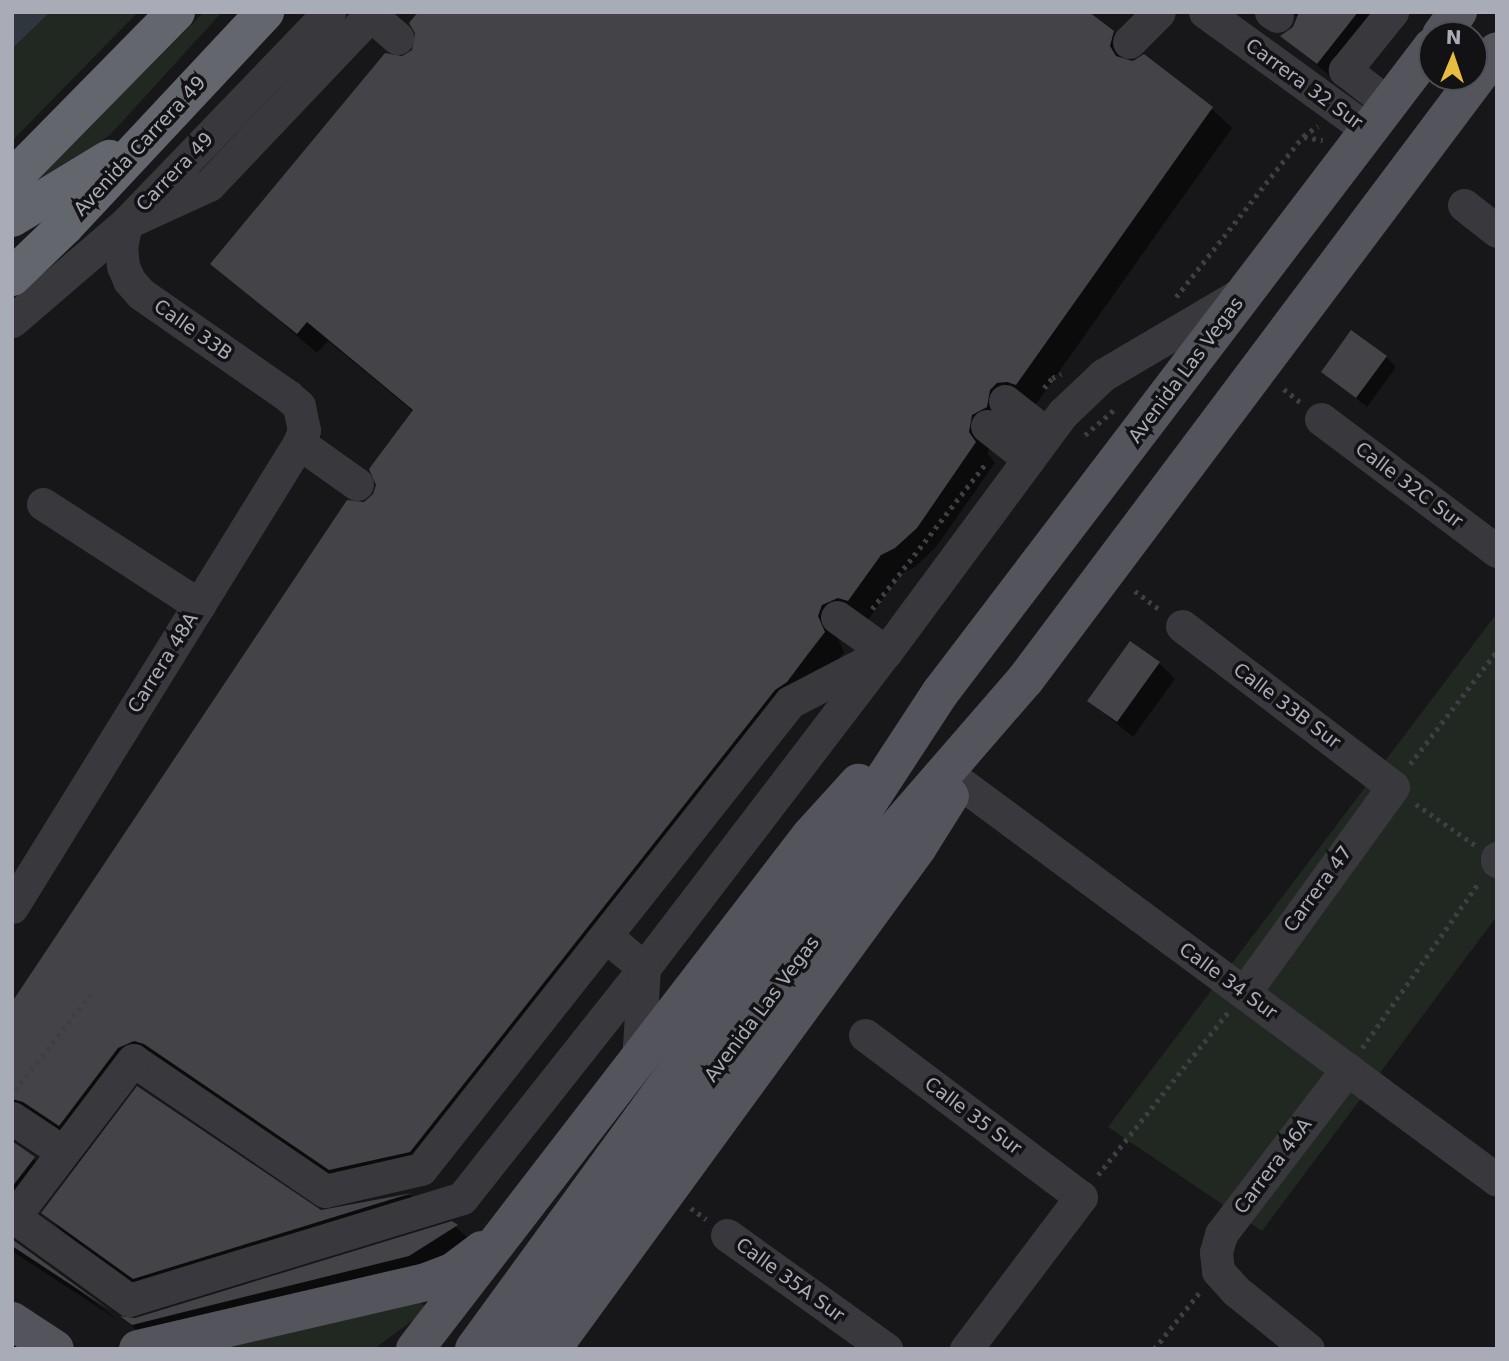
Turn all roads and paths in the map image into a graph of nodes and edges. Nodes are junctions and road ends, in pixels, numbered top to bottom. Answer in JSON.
{"nodes":[{"id":1,"x":176,"y":12,"type":"edge"},
{"id":2,"x":265,"y":12,"type":"edge"},
{"id":3,"x":329,"y":12,"type":"edge"},
{"id":4,"x":1138,"y":12,"type":"edge"},
{"id":5,"x":1160,"y":12,"type":"edge"},
{"id":6,"x":1205,"y":12,"type":"edge"},
{"id":7,"x":1392,"y":12,"type":"edge"},
{"id":8,"x":390,"y":20,"type":"edge"},
{"id":9,"x":1497,"y":51,"type":"edge"},
{"id":10,"x":1418,"y":65,"type":"edge"},
{"id":11,"x":1378,"y":117,"type":"junction"},
{"id":12,"x":153,"y":133,"type":"junction"},
{"id":13,"x":1303,"y":136,"type":"dead end"},
{"id":14,"x":12,"y":179,"type":"edge"},
{"id":15,"x":1464,"y":205,"type":"dead end"},
{"id":16,"x":12,"y":218,"type":"edge"},
{"id":17,"x":126,"y":223,"type":"junction"},
{"id":18,"x":1497,"y":231,"type":"edge"},
{"id":19,"x":12,"y":277,"type":"edge"},
{"id":20,"x":1247,"y":289,"type":"junction"},
{"id":21,"x":1174,"y":300,"type":"dead end"},
{"id":22,"x":12,"y":321,"type":"edge"},
{"id":23,"x":996,"y":414,"type":"dead end"},
{"id":24,"x":1321,"y":419,"type":"dead end"},
{"id":25,"x":301,"y":429,"type":"junction"},
{"id":26,"x":1038,"y":447,"type":"junction"},
{"id":27,"x":357,"y":484,"type":"dead end"},
{"id":28,"x":43,"y":504,"type":"dead end"},
{"id":29,"x":1497,"y":551,"type":"edge"},
{"id":30,"x":199,"y":605,"type":"junction"},
{"id":31,"x":836,"y":617,"type":"dead end"},
{"id":32,"x":1182,"y":626,"type":"dead end"},
{"id":33,"x":1497,"y":651,"type":"edge"},
{"id":34,"x":886,"y":652,"type":"junction"},
{"id":35,"x":1025,"y":680,"type":"junction"},
{"id":36,"x":940,"y":693,"type":"junction"},
{"id":37,"x":959,"y":782,"type":"junction"},
{"id":38,"x":1393,"y":787,"type":"junction"},
{"id":39,"x":1496,"y":860,"type":"edge"},
{"id":40,"x":12,"y":907,"type":"edge"},
{"id":41,"x":607,"y":937,"type":"junction"},
{"id":42,"x":644,"y":968,"type":"junction"},
{"id":43,"x":1244,"y":993,"type":"junction"},
{"id":44,"x":90,"y":995,"type":"dead end"},
{"id":45,"x":865,"y":1035,"type":"dead end"},
{"id":46,"x":638,"y":1061,"type":"junction"},
{"id":47,"x":1348,"y":1069,"type":"junction"},
{"id":48,"x":12,"y":1093,"type":"edge"},
{"id":49,"x":12,"y":1118,"type":"edge"},
{"id":50,"x":63,"y":1152,"type":"junction"},
{"id":51,"x":624,"y":1171,"type":"junction"},
{"id":52,"x":1497,"y":1180,"type":"edge"},
{"id":53,"x":1081,"y":1197,"type":"junction"},
{"id":54,"x":533,"y":1199,"type":"junction"},
{"id":55,"x":509,"y":1230,"type":"junction"},
{"id":56,"x":727,"y":1235,"type":"dead end"},
{"id":57,"x":616,"y":1261,"type":"junction"},
{"id":58,"x":1217,"y":1271,"type":"junction"},
{"id":59,"x":12,"y":1321,"type":"edge"},
{"id":60,"x":55,"y":1349,"type":"edge"},
{"id":61,"x":138,"y":1349,"type":"edge"},
{"id":62,"x":415,"y":1349,"type":"edge"},
{"id":63,"x":474,"y":1349,"type":"edge"},
{"id":64,"x":512,"y":1349,"type":"edge"},
{"id":65,"x":552,"y":1349,"type":"edge"},
{"id":66,"x":886,"y":1349,"type":"edge"},
{"id":67,"x":966,"y":1349,"type":"edge"},
{"id":68,"x":1154,"y":1349,"type":"edge"},
{"id":69,"x":1308,"y":1349,"type":"edge"}],
"edges":[{"from":1,"to":14,"type":"highway"},
{"from":2,"to":12,"type":"highway","name":"Avenida Carrera 49"},
{"from":3,"to":17,"type":"street","name":"Carrera 49"},
{"from":4,"to":5,"type":"street"},
{"from":6,"to":11,"type":"street","name":"Carrera 32 Sur"},
{"from":7,"to":11,"type":"street"},
{"from":8,"to":17,"type":"street"},
{"from":9,"to":35,"type":"main road","name":"Avenida Las Vegas"},
{"from":10,"to":11,"type":"main road","name":"Avenida Las Vegas"},
{"from":11,"to":20,"type":"main road","name":"Avenida Las Vegas"},
{"from":12,"to":16,"type":"highway"},
{"from":12,"to":19,"type":"highway","name":"Avenida Carrera 49"},
{"from":13,"to":21,"type":"path"},
{"from":15,"to":18,"type":"street"},
{"from":17,"to":22,"type":"street","name":"Carrera 49"},
{"from":17,"to":25,"type":"street","name":"Calle 33B"},
{"from":20,"to":26,"type":"street"},
{"from":20,"to":36,"type":"main road","name":"Avenida Las Vegas"},
{"from":23,"to":26,"type":"street"},
{"from":24,"to":29,"type":"street","name":"Calle 32C Sur"},
{"from":25,"to":27,"type":"street","name":"Calle 33B"},
{"from":25,"to":30,"type":"street","name":"Carrera 48A"},
{"from":26,"to":34,"type":"street"},
{"from":28,"to":30,"type":"street"},
{"from":30,"to":40,"type":"street","name":"Carrera 48A"},
{"from":31,"to":34,"type":"street"},
{"from":32,"to":38,"type":"street","name":"Calle 33B Sur"},
{"from":33,"to":38,"type":"path"},
{"from":34,"to":41,"type":"street"},
{"from":34,"to":42,"type":"street"},
{"from":35,"to":37,"type":"main road","name":"Avenida Las Vegas"},
{"from":35,"to":51,"type":"main road","name":"Avenida Las Vegas"},
{"from":36,"to":46,"type":"main road","name":"Avenida Las Vegas"},
{"from":36,"to":51,"type":"main road","name":"Avenida Las Vegas"},
{"from":37,"to":43,"type":"street","name":"Calle 34 Sur"},
{"from":37,"to":57,"type":"main road","name":"Avenida Las Vegas"},
{"from":38,"to":39,"type":"path"},
{"from":38,"to":43,"type":"street","name":"Carrera 47"},
{"from":39,"to":47,"type":"path"},
{"from":41,"to":42,"type":"street"},
{"from":41,"to":50,"type":"street"},
{"from":42,"to":46,"type":"street"},
{"from":42,"to":50,"type":"street"},
{"from":43,"to":47,"type":"street","name":"Calle 34 Sur"},
{"from":43,"to":53,"type":"path"},
{"from":44,"to":48,"type":"path"},
{"from":45,"to":53,"type":"street","name":"Calle 35 Sur"},
{"from":46,"to":54,"type":"main road","name":"Avenida Las Vegas"},
{"from":47,"to":52,"type":"street","name":"Calle 34 Sur"},
{"from":47,"to":58,"type":"street","name":"Carrera 46A"},
{"from":49,"to":50,"type":"street"},
{"from":51,"to":63,"type":"main road","name":"Avenida Las Vegas"},
{"from":51,"to":64,"type":"main road","name":"Avenida Las Vegas"},
{"from":53,"to":67,"type":"street"},
{"from":54,"to":55,"type":"main road","name":"Avenida Las Vegas"},
{"from":54,"to":57,"type":"main road"},
{"from":55,"to":61,"type":"main road"},
{"from":55,"to":62,"type":"main road","name":"Avenida Las Vegas"},
{"from":56,"to":66,"type":"street","name":"Calle 35A Sur"},
{"from":57,"to":65,"type":"main road","name":"Avenida Las Vegas"},
{"from":58,"to":68,"type":"path"},
{"from":58,"to":69,"type":"street"},
{"from":59,"to":60,"type":"main road"}]}
